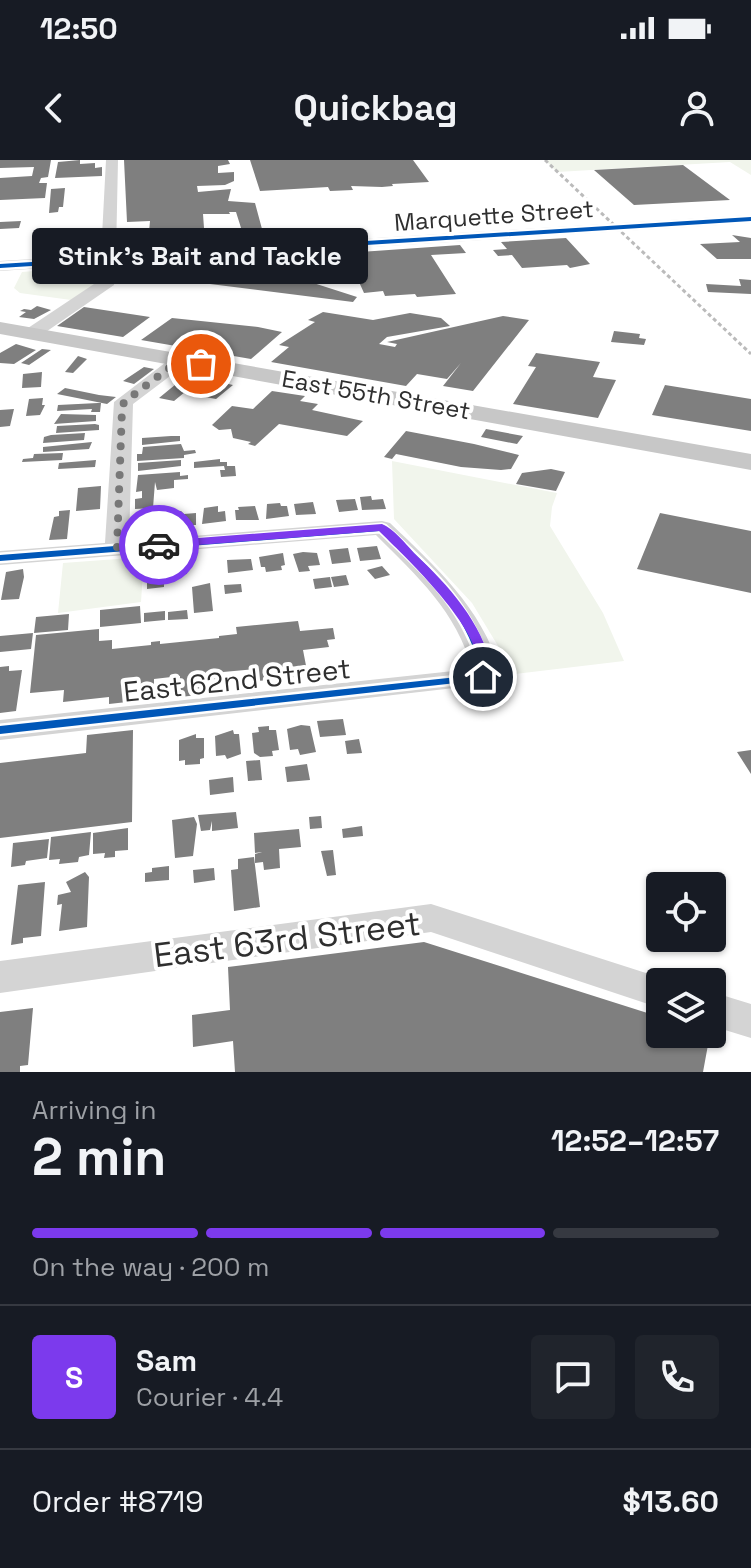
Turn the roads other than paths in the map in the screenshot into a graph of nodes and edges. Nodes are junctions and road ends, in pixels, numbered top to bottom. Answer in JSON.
{"nodes":[{"id":1,"x":112,"y":160,"type":"edge"},
{"id":2,"x":751,"y":219,"type":"edge"},
{"id":3,"x":0,"y":266,"type":"edge"},
{"id":4,"x":109,"y":267,"type":"junction"},
{"id":5,"x":0,"y":328,"type":"edge"},
{"id":6,"x":31,"y":334,"type":"junction"},
{"id":7,"x":180,"y":360,"type":"junction"},
{"id":8,"x":751,"y":462,"type":"edge"},
{"id":9,"x":117,"y":548,"type":"junction"},
{"id":10,"x":0,"y":558,"type":"edge"},
{"id":11,"x":0,"y":730,"type":"edge"},
{"id":12,"x":0,"y":977,"type":"edge"},
{"id":13,"x":646,"y":987,"type":"edge"},
{"id":14,"x":726,"y":1013,"type":"edge"},
{"id":15,"x":751,"y":1021,"type":"edge"}],
"edges":[{"from":1,"to":4,"type":"street"},
{"from":2,"to":4,"type":"street","name":"Marquette Street"},
{"from":3,"to":4,"type":"street","name":"Marquette Street"},
{"from":4,"to":6,"type":"street"},
{"from":5,"to":6,"type":"main road","name":"East 55th Street"},
{"from":6,"to":7,"type":"main road","name":"East 55th Street"},
{"from":7,"to":8,"type":"main road","name":"East 55th Street"},
{"from":7,"to":9,"type":"street"},
{"from":9,"to":10,"type":"street"},
{"from":9,"to":11,"type":"street","name":"East 62nd Street"},
{"from":12,"to":13,"type":"street","name":"East 63rd Street"},
{"from":14,"to":15,"type":"street"}]}
